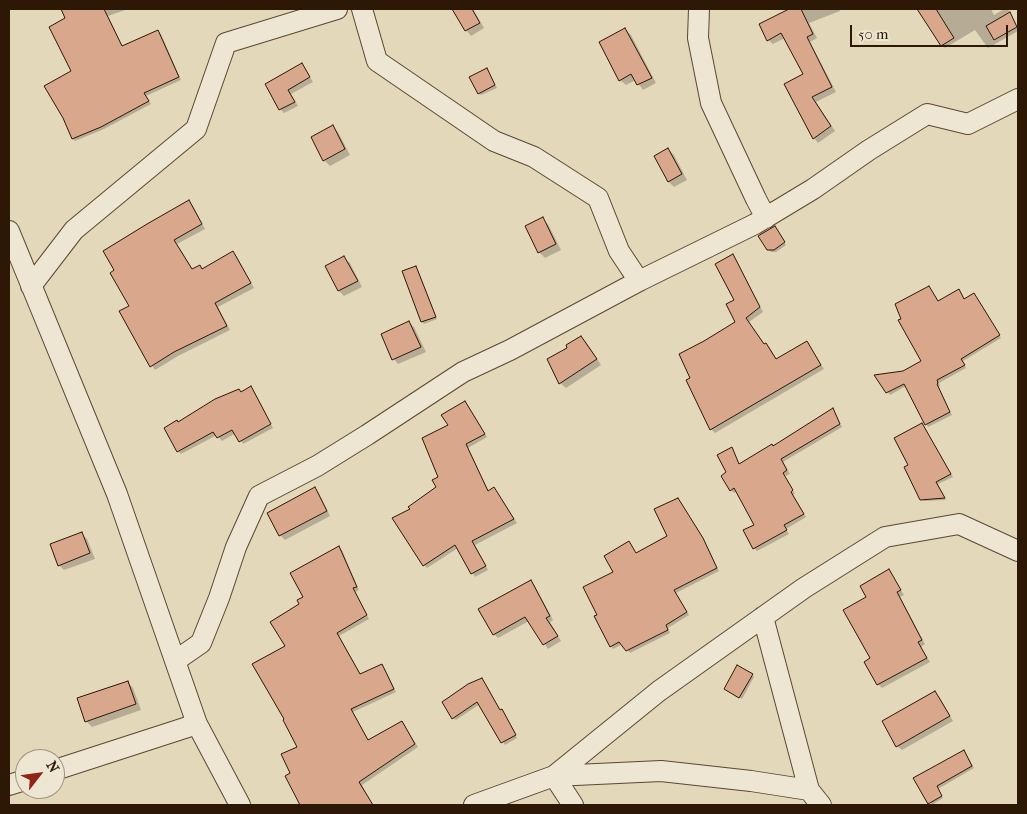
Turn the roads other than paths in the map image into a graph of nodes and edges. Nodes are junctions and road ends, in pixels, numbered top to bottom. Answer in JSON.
{"nodes":[{"id":1,"x":338,"y":9,"type":"edge"},
{"id":2,"x":362,"y":9,"type":"edge"},
{"id":3,"x":699,"y":9,"type":"edge"},
{"id":4,"x":1018,"y":99,"type":"edge"},
{"id":5,"x":766,"y":218,"type":"junction"},
{"id":6,"x":9,"y":231,"type":"edge"},
{"id":7,"x":639,"y":281,"type":"junction"},
{"id":8,"x":31,"y":286,"type":"junction"},
{"id":9,"x":1018,"y":551,"type":"edge"},
{"id":10,"x":763,"y":617,"type":"junction"},
{"id":11,"x":175,"y":661,"type":"junction"},
{"id":12,"x":197,"y":724,"type":"junction"},
{"id":13,"x":65,"y":767,"type":"edge"},
{"id":14,"x":554,"y":776,"type":"junction"},
{"id":15,"x":815,"y":798,"type":"edge"},
{"id":16,"x":240,"y":805,"type":"edge"},
{"id":17,"x":474,"y":805,"type":"edge"},
{"id":18,"x":573,"y":805,"type":"edge"}],
"edges":[{"from":1,"to":8,"type":"street"},
{"from":2,"to":7,"type":"street"},
{"from":3,"to":5,"type":"street"},
{"from":4,"to":5,"type":"street"},
{"from":5,"to":7,"type":"street"},
{"from":6,"to":8,"type":"street"},
{"from":7,"to":11,"type":"street"},
{"from":8,"to":11,"type":"street"},
{"from":9,"to":10,"type":"street"},
{"from":10,"to":14,"type":"street"},
{"from":10,"to":15,"type":"street"},
{"from":11,"to":12,"type":"street"},
{"from":12,"to":13,"type":"street"},
{"from":12,"to":16,"type":"street"},
{"from":14,"to":15,"type":"street"},
{"from":14,"to":17,"type":"street"},
{"from":14,"to":18,"type":"street"}]}
